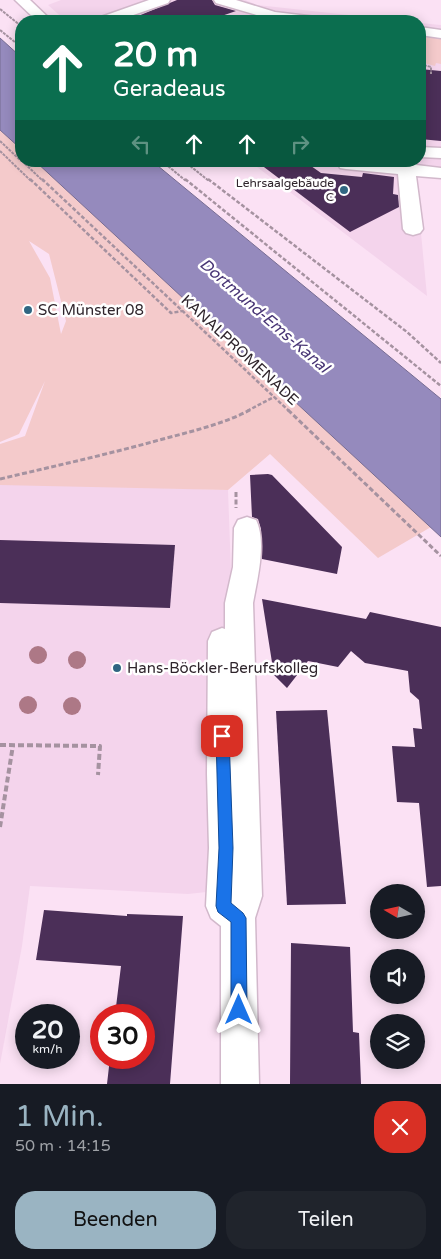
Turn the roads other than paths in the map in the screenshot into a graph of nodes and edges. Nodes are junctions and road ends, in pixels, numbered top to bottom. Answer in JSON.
{"nodes":[{"id":1,"x":22,"y":0,"type":"edge"},
{"id":2,"x":163,"y":0,"type":"edge"},
{"id":3,"x":221,"y":0,"type":"edge"},
{"id":4,"x":262,"y":13,"type":"junction"},
{"id":5,"x":38,"y":15,"type":"edge"},
{"id":6,"x":114,"y":15,"type":"edge"},
{"id":7,"x":256,"y":15,"type":"edge"},
{"id":8,"x":270,"y":15,"type":"edge"},
{"id":9,"x":426,"y":33,"type":"edge"},
{"id":10,"x":441,"y":34,"type":"edge"},
{"id":11,"x":426,"y":152,"type":"edge"},
{"id":12,"x":441,"y":153,"type":"edge"},
{"id":13,"x":410,"y":167,"type":"edge"},
{"id":14,"x":441,"y":173,"type":"edge"},
{"id":15,"x":413,"y":229,"type":"dead end"},
{"id":16,"x":246,"y":528,"type":"dead end"},
{"id":17,"x":222,"y":641,"type":"dead end"},
{"id":18,"x":238,"y":918,"type":"junction"},
{"id":19,"x":240,"y":1084,"type":"edge"}],
"edges":[{"from":1,"to":5,"type":"street"},
{"from":2,"to":6,"type":"street"},
{"from":3,"to":4,"type":"street"},
{"from":4,"to":7,"type":"street"},
{"from":4,"to":8,"type":"street"},
{"from":9,"to":10,"type":"street"},
{"from":11,"to":12,"type":"street"},
{"from":13,"to":14,"type":"street"},
{"from":13,"to":15,"type":"street"},
{"from":16,"to":18,"type":"street"},
{"from":17,"to":18,"type":"street"},
{"from":18,"to":19,"type":"street"}]}
